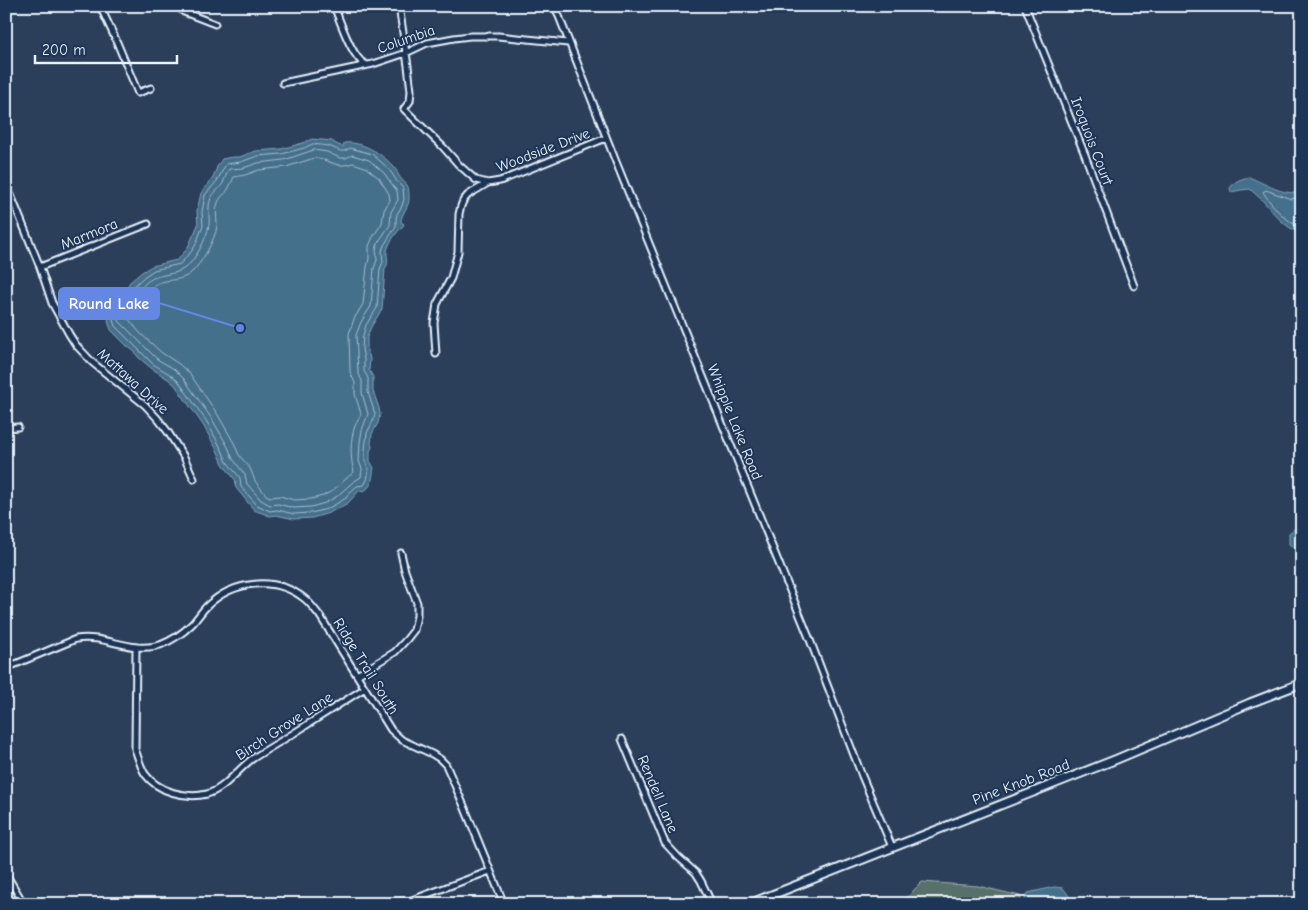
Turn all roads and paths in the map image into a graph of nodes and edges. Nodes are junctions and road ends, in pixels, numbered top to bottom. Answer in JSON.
{"nodes":[{"id":1,"x":100,"y":6,"type":"edge"},
{"id":2,"x":178,"y":6,"type":"edge"},
{"id":3,"x":334,"y":6,"type":"edge"},
{"id":4,"x":399,"y":6,"type":"edge"},
{"id":5,"x":554,"y":6,"type":"edge"},
{"id":6,"x":1026,"y":6,"type":"edge"},
{"id":7,"x":215,"y":24,"type":"dead end"},
{"id":8,"x":568,"y":42,"type":"junction"},
{"id":9,"x":406,"y":53,"type":"junction"},
{"id":10,"x":366,"y":64,"type":"junction"},
{"id":11,"x":283,"y":83,"type":"dead end"},
{"id":12,"x":151,"y":88,"type":"dead end"},
{"id":13,"x":606,"y":138,"type":"junction"},
{"id":14,"x":6,"y":183,"type":"edge"},
{"id":15,"x":488,"y":183,"type":"junction"},
{"id":16,"x":148,"y":224,"type":"dead end"},
{"id":17,"x":40,"y":267,"type":"junction"},
{"id":18,"x":1134,"y":286,"type":"dead end"},
{"id":19,"x":436,"y":354,"type":"dead end"},
{"id":20,"x":18,"y":427,"type":"dead end"},
{"id":21,"x":6,"y":428,"type":"edge"},
{"id":22,"x":194,"y":480,"type":"dead end"},
{"id":23,"x":401,"y":553,"type":"dead end"},
{"id":24,"x":136,"y":647,"type":"junction"},
{"id":25,"x":6,"y":668,"type":"edge"},
{"id":26,"x":357,"y":675,"type":"junction"},
{"id":27,"x":1302,"y":683,"type":"edge"},
{"id":28,"x":365,"y":688,"type":"junction"},
{"id":29,"x":622,"y":739,"type":"dead end"},
{"id":30,"x":892,"y":846,"type":"junction"},
{"id":31,"x":490,"y":871,"type":"junction"},
{"id":32,"x":6,"y":874,"type":"edge"},
{"id":33,"x":767,"y":900,"type":"edge"},
{"id":34,"x":394,"y":902,"type":"dead end"},
{"id":35,"x":24,"y":904,"type":"edge"},
{"id":36,"x":504,"y":904,"type":"edge"},
{"id":37,"x":712,"y":904,"type":"edge"},
{"id":38,"x":749,"y":904,"type":"edge"}],
"edges":[{"from":1,"to":12,"type":"street"},
{"from":2,"to":7,"type":"street"},
{"from":3,"to":10,"type":"street"},
{"from":4,"to":9,"type":"street"},
{"from":5,"to":8,"type":"street","name":"Whipple Lake Road"},
{"from":6,"to":18,"type":"street","name":"Iroquois Court"},
{"from":8,"to":9,"type":"street","name":"Columbia"},
{"from":8,"to":13,"type":"street","name":"Whipple Lake Road"},
{"from":9,"to":10,"type":"street","name":"Columbia"},
{"from":9,"to":15,"type":"street"},
{"from":10,"to":11,"type":"street","name":"Columbia"},
{"from":13,"to":15,"type":"street","name":"Woodside Drive"},
{"from":13,"to":30,"type":"street","name":"Whipple Lake Road"},
{"from":14,"to":17,"type":"street","name":"Mattawa Drive"},
{"from":15,"to":19,"type":"street","name":"Woodside Drive"},
{"from":16,"to":17,"type":"street","name":"Marmora"},
{"from":17,"to":22,"type":"street","name":"Mattawa Drive"},
{"from":20,"to":21,"type":"street"},
{"from":23,"to":26,"type":"street"},
{"from":24,"to":25,"type":"street","name":"Ridge Trail South"},
{"from":24,"to":26,"type":"street","name":"Ridge Trail South"},
{"from":24,"to":28,"type":"street","name":"Birch Grove Lane"},
{"from":26,"to":28,"type":"street","name":"Ridge Trail South"},
{"from":27,"to":30,"type":"street","name":"Pine Knob Road"},
{"from":28,"to":31,"type":"street","name":"Ridge Trail South"},
{"from":29,"to":37,"type":"street","name":"Rendell Lane"},
{"from":30,"to":33,"type":"street","name":"Pine Knob Road"},
{"from":31,"to":34,"type":"street"},
{"from":31,"to":36,"type":"street","name":"Ridge Trail South"},
{"from":32,"to":35,"type":"street"},
{"from":33,"to":38,"type":"street","name":"Pine Knob Road"}]}
